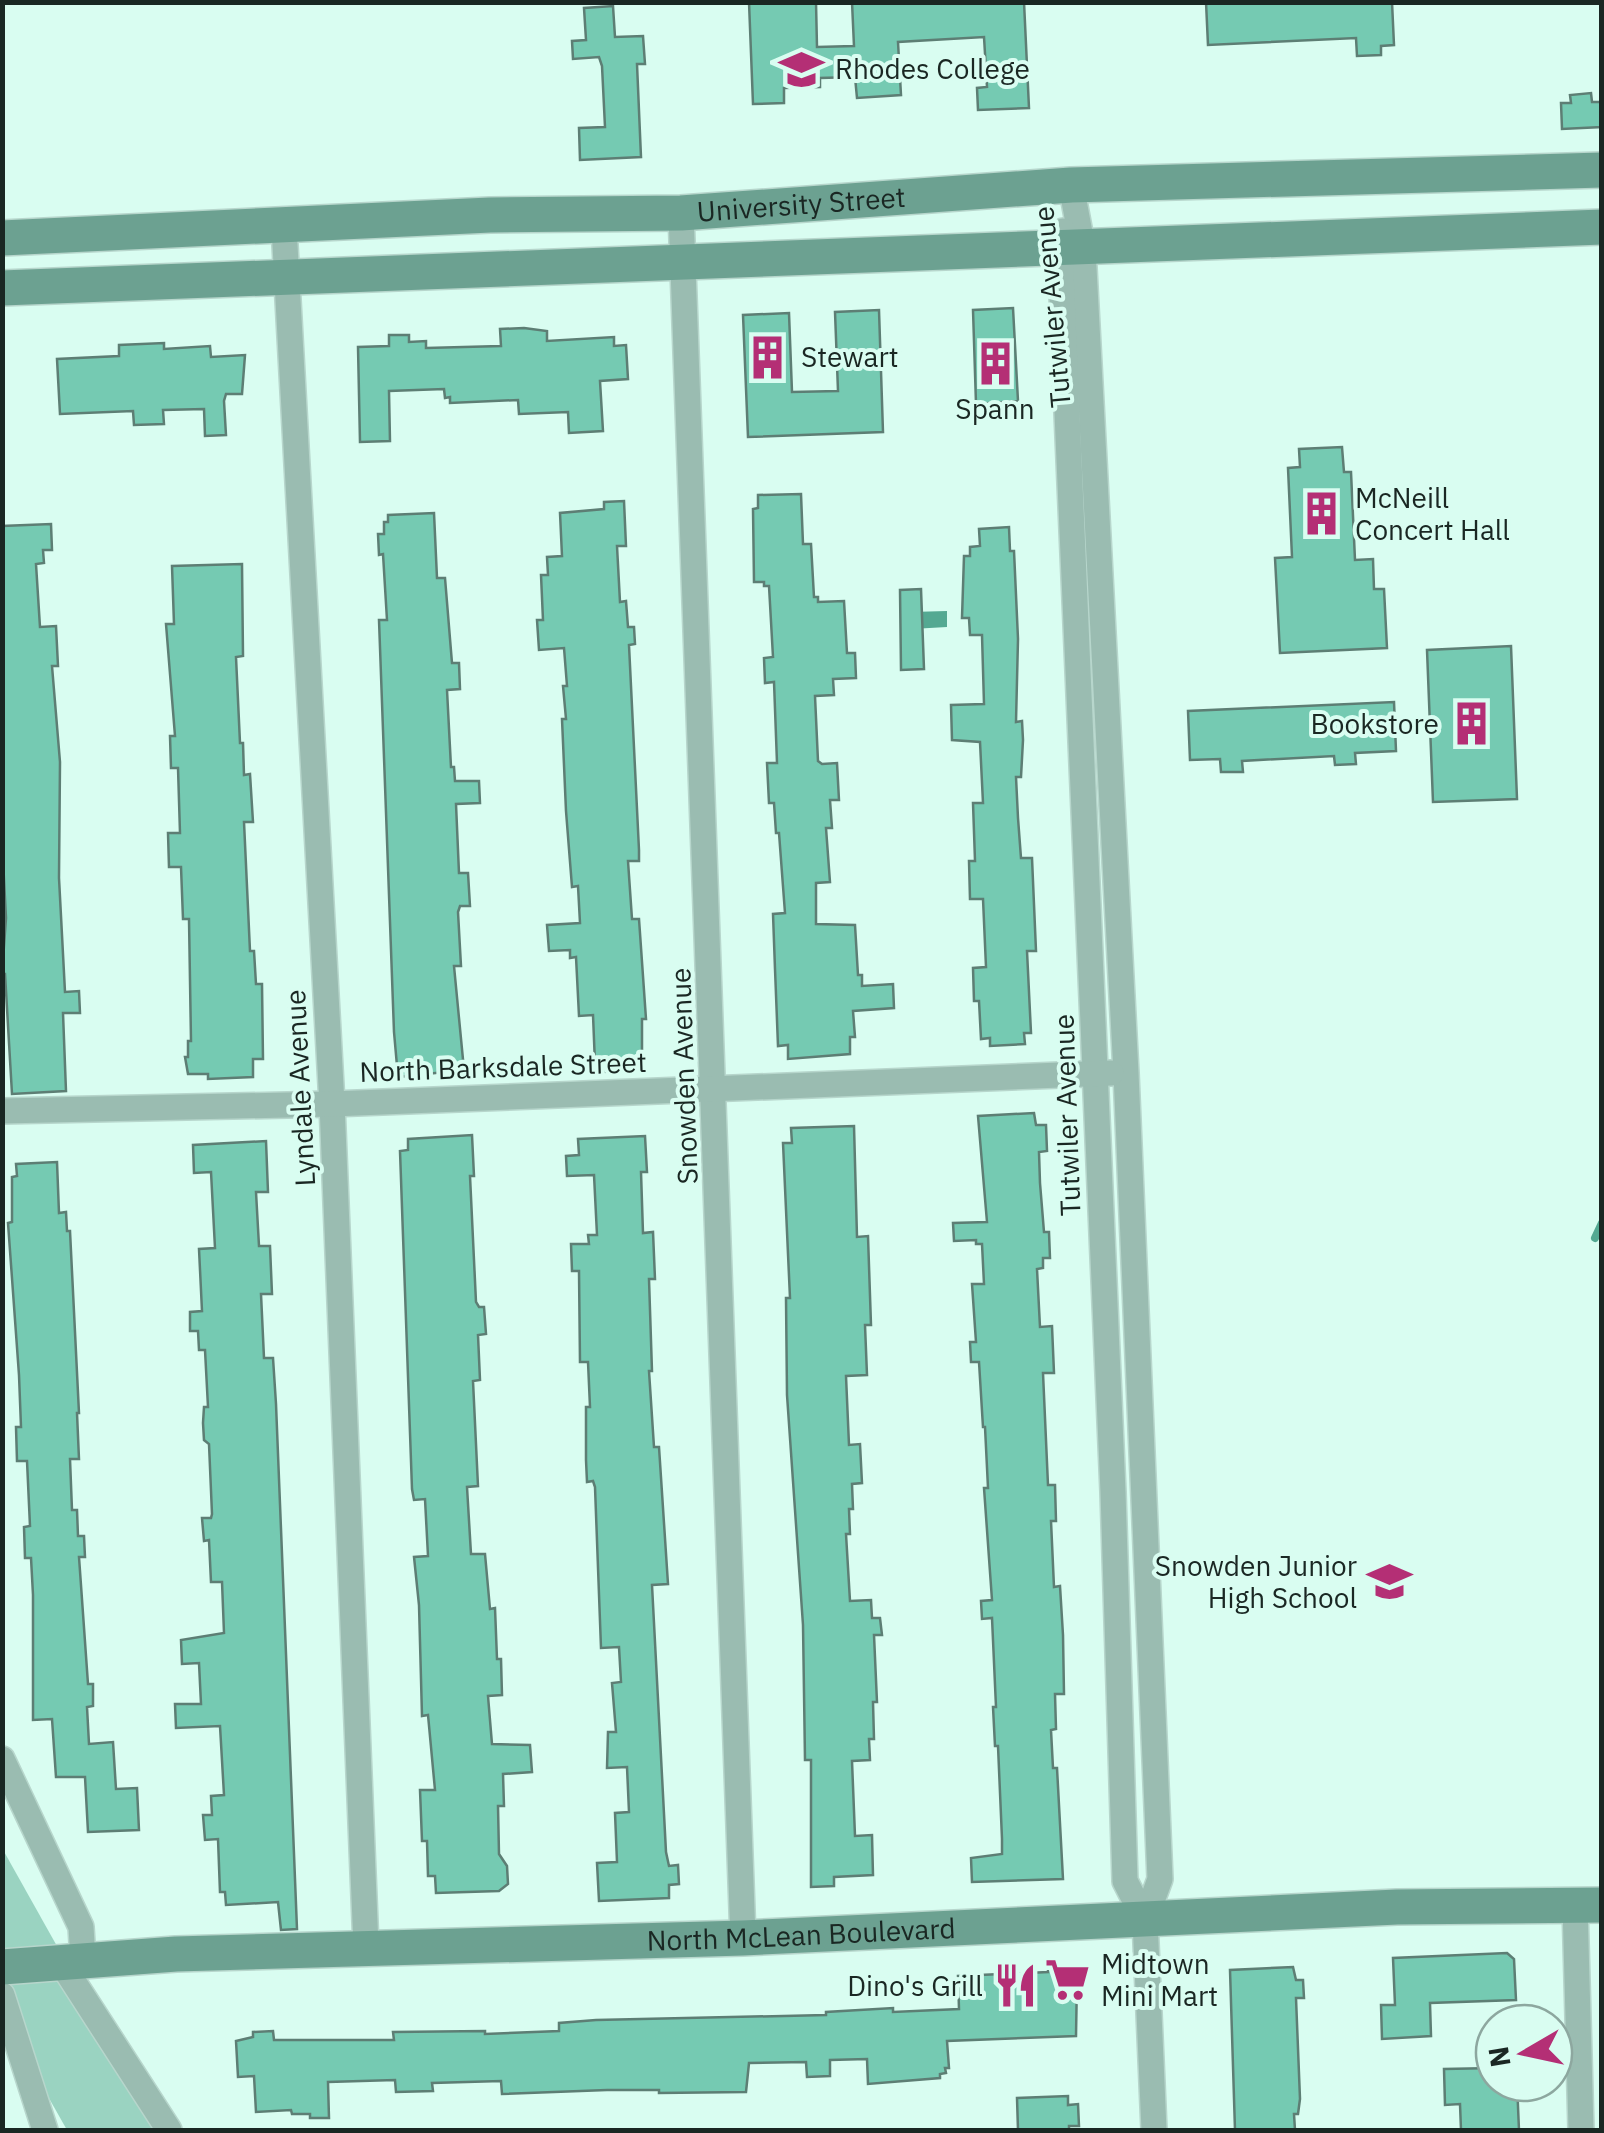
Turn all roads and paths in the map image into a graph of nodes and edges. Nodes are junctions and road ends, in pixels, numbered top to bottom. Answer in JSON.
{"nodes":[{"id":1,"x":1602,"y":170,"type":"edge"},
{"id":2,"x":1530,"y":172,"type":"junction"},
{"id":3,"x":1475,"y":174,"type":"junction"},
{"id":4,"x":1071,"y":186,"type":"junction"},
{"id":5,"x":681,"y":213,"type":"junction"},
{"id":6,"x":284,"y":227,"type":"junction"},
{"id":7,"x":1602,"y":227,"type":"edge"},
{"id":8,"x":1530,"y":229,"type":"junction"},
{"id":9,"x":1478,"y":231,"type":"junction"},
{"id":10,"x":2,"y":238,"type":"edge"},
{"id":11,"x":1071,"y":249,"type":"junction"},
{"id":12,"x":682,"y":264,"type":"junction"},
{"id":13,"x":286,"y":277,"type":"junction"},
{"id":14,"x":2,"y":288,"type":"edge"},
{"id":15,"x":1105,"y":666,"type":"junction"},
{"id":16,"x":1078,"y":667,"type":"junction"},
{"id":17,"x":1087,"y":866,"type":"junction"},
{"id":18,"x":1115,"y":866,"type":"junction"},
{"id":19,"x":1126,"y":1073,"type":"junction"},
{"id":20,"x":1096,"y":1074,"type":"junction"},
{"id":21,"x":714,"y":1088,"type":"junction"},
{"id":22,"x":332,"y":1104,"type":"junction"},
{"id":23,"x":2,"y":1110,"type":"edge"},
{"id":24,"x":1144,"y":1489,"type":"junction"},
{"id":25,"x":1113,"y":1492,"type":"junction"},
{"id":26,"x":2,"y":1758,"type":"edge"},
{"id":27,"x":1588,"y":1905,"type":"edge"},
{"id":28,"x":1145,"y":1920,"type":"junction"},
{"id":29,"x":743,"y":1938,"type":"junction"},
{"id":30,"x":366,"y":1947,"type":"junction"},
{"id":31,"x":72,"y":1960,"type":"junction"},
{"id":32,"x":2,"y":1968,"type":"edge"},
{"id":33,"x":2,"y":1995,"type":"edge"},
{"id":34,"x":44,"y":2130,"type":"edge"},
{"id":35,"x":169,"y":2130,"type":"edge"},
{"id":36,"x":1154,"y":2130,"type":"edge"},
{"id":37,"x":1581,"y":2130,"type":"edge"}],
"edges":[{"from":1,"to":2,"type":"main road","name":"University Street"},
{"from":2,"to":3,"type":"main road","name":"University Street"},
{"from":2,"to":8,"type":"main road"},
{"from":3,"to":4,"type":"main road","name":"University Street"},
{"from":3,"to":9,"type":"main road"},
{"from":4,"to":5,"type":"main road","name":"University Street"},
{"from":4,"to":11,"type":"street","name":"Tutwiler Avenue"},
{"from":5,"to":6,"type":"main road","name":"University Street"},
{"from":5,"to":12,"type":"street","name":"Snowden Avenue"},
{"from":6,"to":10,"type":"main road","name":"University Street"},
{"from":6,"to":13,"type":"street","name":"Lyndale Avenue"},
{"from":7,"to":8,"type":"main road","name":"University Street"},
{"from":8,"to":9,"type":"main road","name":"University Street"},
{"from":9,"to":11,"type":"main road","name":"University Street"},
{"from":11,"to":12,"type":"main road","name":"University Street"},
{"from":11,"to":15,"type":"street","name":"Tutwiler Avenue"},
{"from":11,"to":16,"type":"street","name":"Tutwiler Avenue"},
{"from":12,"to":13,"type":"main road","name":"University Street"},
{"from":12,"to":21,"type":"street","name":"Snowden Avenue"},
{"from":13,"to":14,"type":"main road","name":"University Street"},
{"from":13,"to":22,"type":"street","name":"Lyndale Avenue"},
{"from":15,"to":16,"type":"street"},
{"from":15,"to":18,"type":"street","name":"Tutwiler Avenue"},
{"from":16,"to":17,"type":"street","name":"Tutwiler Avenue"},
{"from":17,"to":18,"type":"street"},
{"from":17,"to":20,"type":"street","name":"Tutwiler Avenue"},
{"from":18,"to":19,"type":"street","name":"Tutwiler Avenue"},
{"from":19,"to":20,"type":"street","name":"North Barksdale Street"},
{"from":19,"to":24,"type":"street","name":"Tutwiler Avenue"},
{"from":20,"to":21,"type":"street","name":"North Barksdale Street"},
{"from":20,"to":25,"type":"street","name":"Tutwiler Avenue"},
{"from":21,"to":22,"type":"street","name":"North Barksdale Street"},
{"from":21,"to":29,"type":"street","name":"Snowden Avenue"},
{"from":22,"to":23,"type":"street","name":"North Barksdale Street"},
{"from":22,"to":30,"type":"street","name":"Lyndale Avenue"},
{"from":24,"to":25,"type":"street"},
{"from":24,"to":28,"type":"street","name":"Tutwiler Avenue"},
{"from":25,"to":28,"type":"street","name":"Tutwiler Avenue"},
{"from":26,"to":31,"type":"street"},
{"from":27,"to":28,"type":"main road","name":"North McLean Boulevard"},
{"from":27,"to":37,"type":"street"},
{"from":28,"to":29,"type":"main road","name":"North McLean Boulevard"},
{"from":28,"to":36,"type":"street","name":"Tutwiler Avenue"},
{"from":29,"to":30,"type":"main road","name":"North McLean Boulevard"},
{"from":30,"to":31,"type":"main road","name":"North McLean Boulevard"},
{"from":31,"to":32,"type":"main road","name":"North McLean Boulevard"},
{"from":31,"to":35,"type":"street"},
{"from":33,"to":34,"type":"street"}]}
